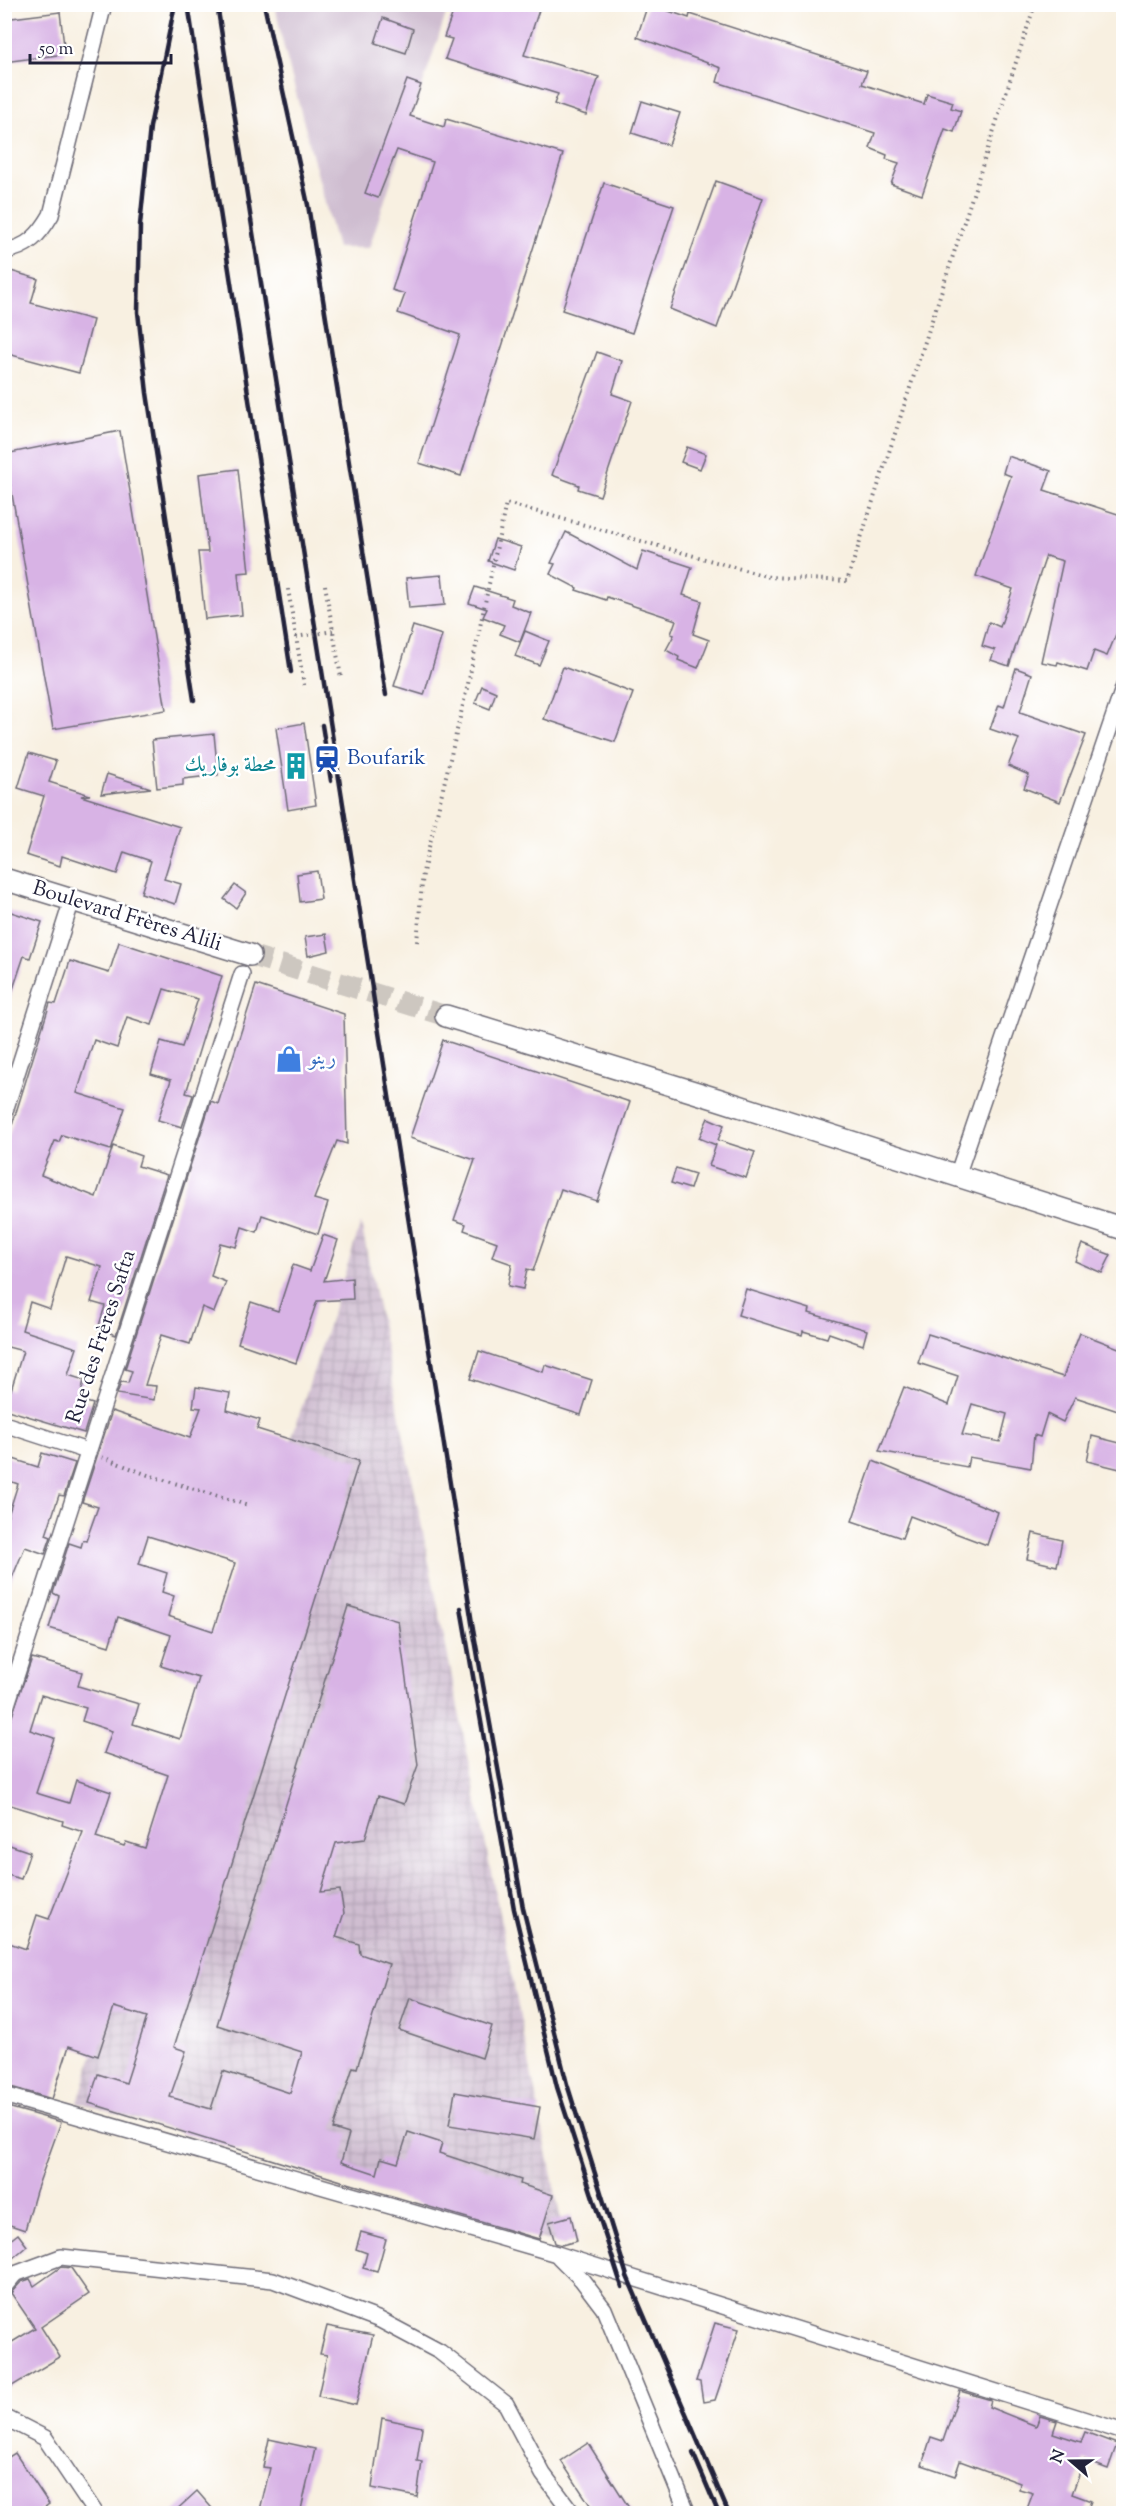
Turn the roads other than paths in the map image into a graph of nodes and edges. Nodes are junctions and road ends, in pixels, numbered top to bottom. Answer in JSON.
{"nodes":[{"id":1,"x":104,"y":4,"type":"edge"},
{"id":2,"x":4,"y":251,"type":"edge"},
{"id":3,"x":1124,"y":686,"type":"edge"},
{"id":4,"x":4,"y":879,"type":"edge"},
{"id":5,"x":72,"y":900,"type":"junction"},
{"id":6,"x":246,"y":964,"type":"joint"},
{"id":7,"x":446,"y":1016,"type":"tunnel mouth"},
{"id":8,"x":4,"y":1114,"type":"edge"},
{"id":9,"x":957,"y":1176,"type":"junction"},
{"id":10,"x":1124,"y":1229,"type":"edge"},
{"id":11,"x":4,"y":1424,"type":"edge"},
{"id":12,"x":87,"y":1451,"type":"junction"},
{"id":13,"x":4,"y":1714,"type":"edge"},
{"id":14,"x":4,"y":2095,"type":"edge"},
{"id":15,"x":556,"y":2254,"type":"junction"},
{"id":16,"x":4,"y":2287,"type":"edge"},
{"id":17,"x":4,"y":2417,"type":"edge"},
{"id":18,"x":1124,"y":2432,"type":"edge"},
{"id":19,"x":96,"y":2514,"type":"edge"},
{"id":20,"x":573,"y":2514,"type":"edge"},
{"id":21,"x":688,"y":2514,"type":"edge"}],
"edges":[{"from":1,"to":2,"type":"street"},
{"from":3,"to":9,"type":"street"},
{"from":4,"to":5,"type":"main road","name":"Boulevard Frères Alili"},
{"from":5,"to":6,"type":"main road","name":"Boulevard Frères Alili"},
{"from":5,"to":8,"type":"street"},
{"from":6,"to":12,"type":"street","name":"Rue des Frères Safta"},
{"from":7,"to":9,"type":"main road"},
{"from":9,"to":10,"type":"main road"},
{"from":11,"to":12,"type":"street"},
{"from":12,"to":13,"type":"street","name":"Rue des Frères Safta"},
{"from":14,"to":15,"type":"street"},
{"from":15,"to":18,"type":"street"},
{"from":15,"to":21,"type":"street"},
{"from":16,"to":20,"type":"street"},
{"from":17,"to":19,"type":"street"}]}
